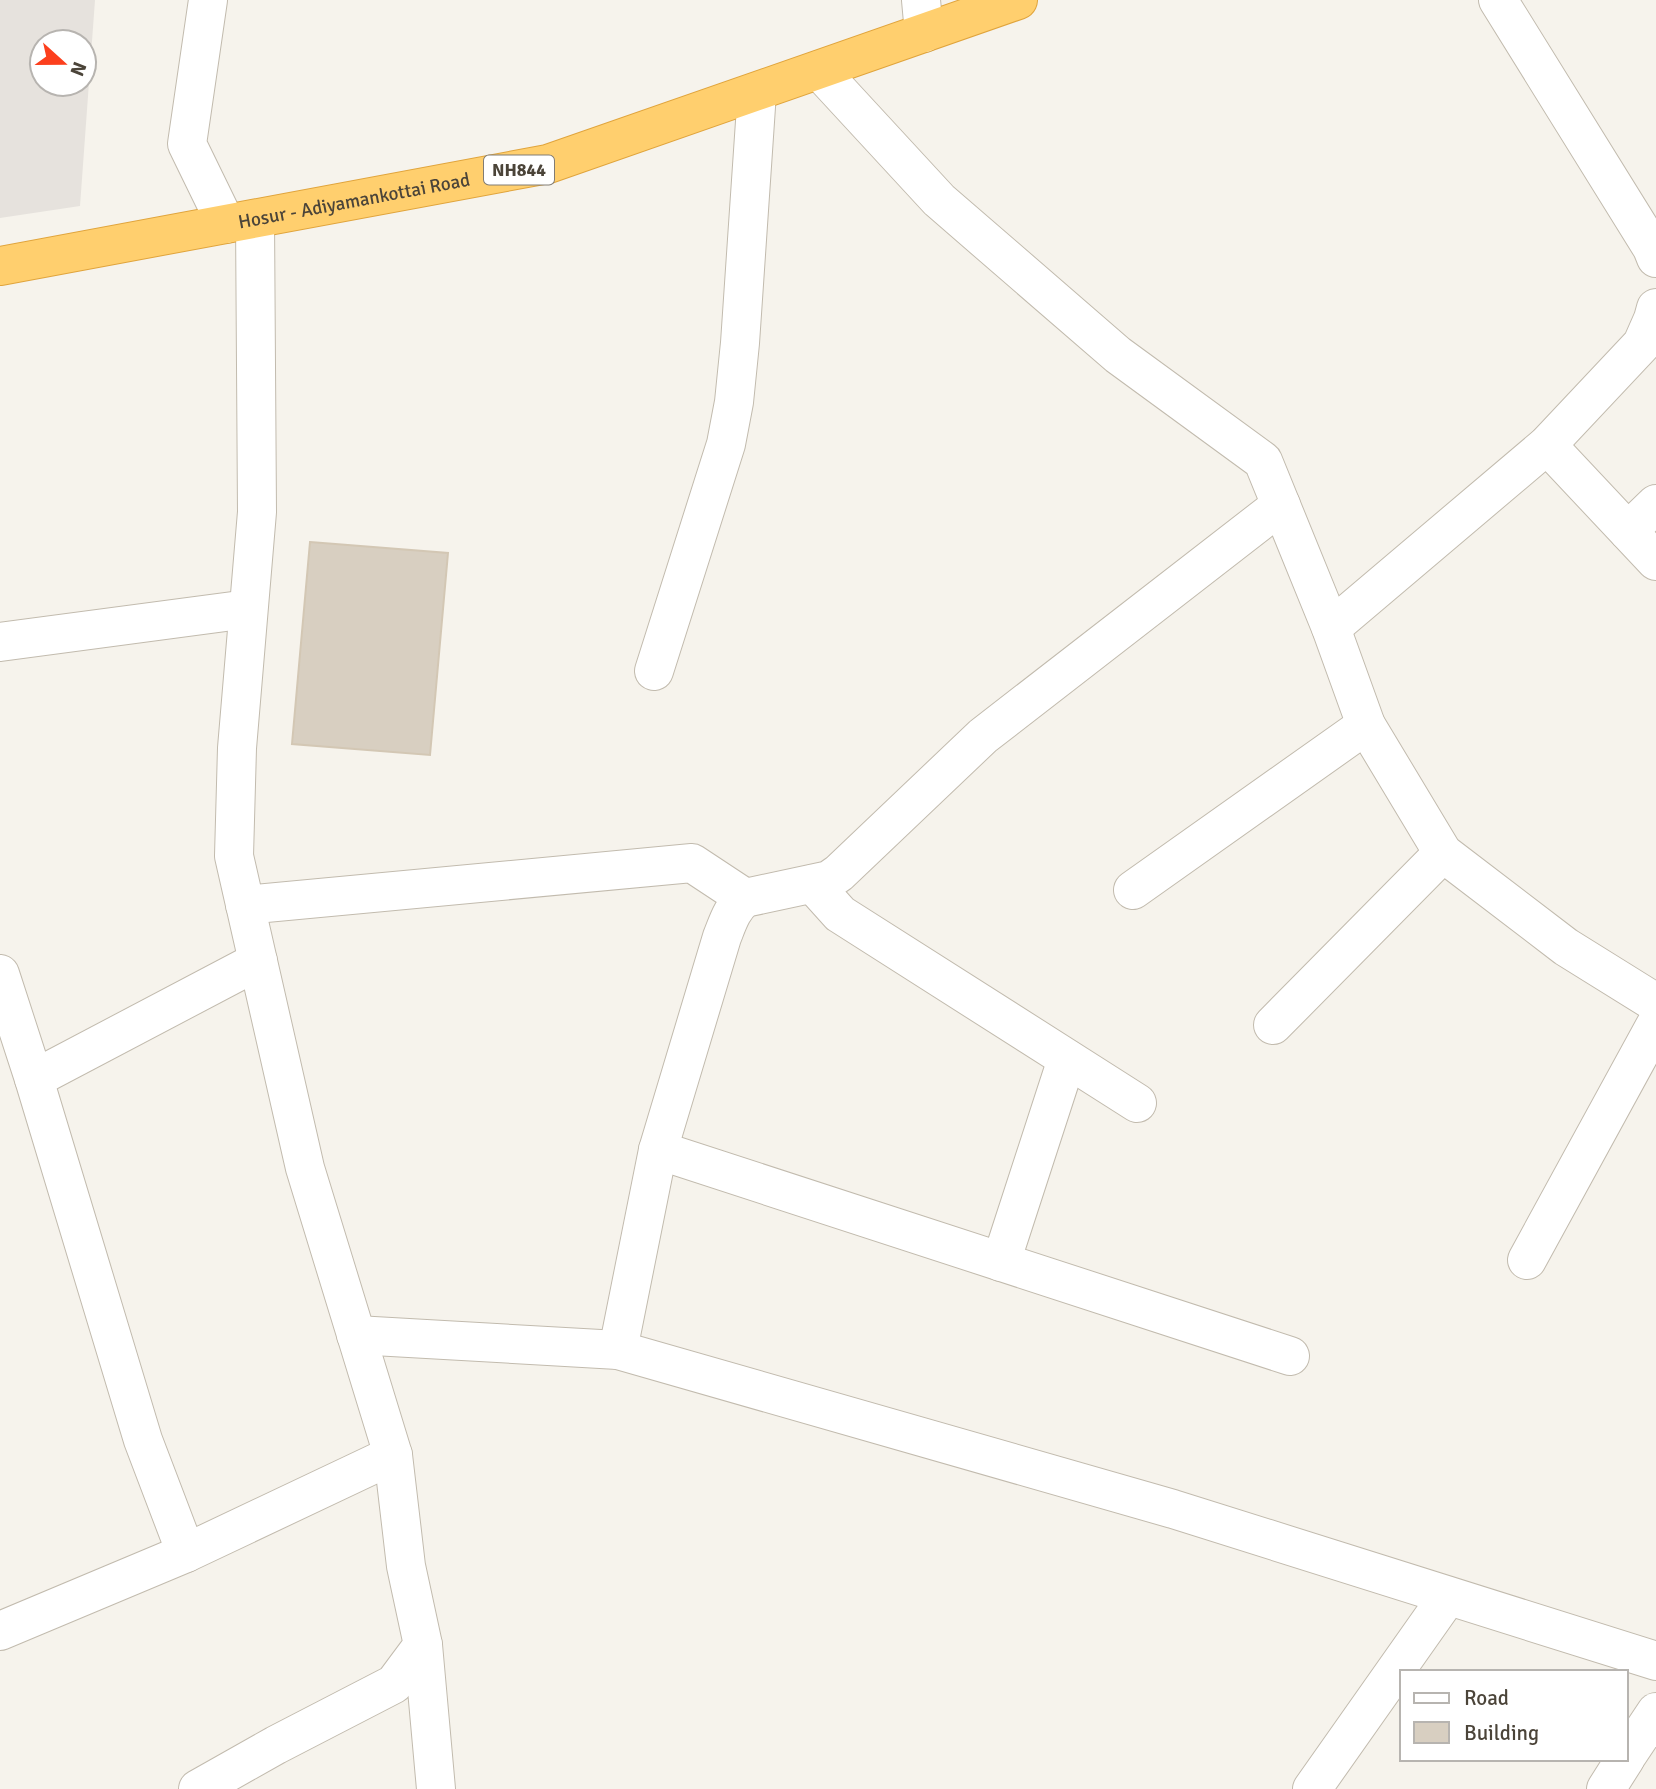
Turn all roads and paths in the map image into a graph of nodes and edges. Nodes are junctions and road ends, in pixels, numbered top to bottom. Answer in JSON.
{"nodes":[{"id":1,"x":208,"y":0,"type":"edge"},
{"id":2,"x":1018,"y":0,"type":"edge"},
{"id":3,"x":1498,"y":0,"type":"edge"},
{"id":4,"x":923,"y":16,"type":"edge"},
{"id":5,"x":819,"y":70,"type":"junction"},
{"id":6,"x":757,"y":92,"type":"junction"},
{"id":7,"x":240,"y":222,"type":"junction"},
{"id":8,"x":1656,"y":258,"type":"edge"},
{"id":9,"x":0,"y":266,"type":"edge"},
{"id":10,"x":1656,"y":308,"type":"edge"},
{"id":11,"x":1548,"y":445,"type":"junction"},
{"id":12,"x":1656,"y":504,"type":"edge"},
{"id":13,"x":1281,"y":505,"type":"junction"},
{"id":14,"x":1628,"y":531,"type":"junction"},
{"id":15,"x":1656,"y":561,"type":"edge"},
{"id":16,"x":248,"y":609,"type":"junction"},
{"id":17,"x":1331,"y":628,"type":"junction"},
{"id":18,"x":0,"y":642,"type":"edge"},
{"id":19,"x":654,"y":671,"type":"dead end"},
{"id":20,"x":1366,"y":725,"type":"junction"},
{"id":21,"x":1443,"y":853,"type":"junction"},
{"id":22,"x":813,"y":884,"type":"junction"},
{"id":23,"x":1133,"y":890,"type":"dead end"},
{"id":24,"x":745,"y":898,"type":"junction"},
{"id":25,"x":245,"y":905,"type":"junction"},
{"id":26,"x":258,"y":961,"type":"junction"},
{"id":27,"x":0,"y":974,"type":"edge"},
{"id":28,"x":1656,"y":1003,"type":"edge"},
{"id":29,"x":1656,"y":1024,"type":"edge"},
{"id":30,"x":1273,"y":1025,"type":"dead end"},
{"id":31,"x":1067,"y":1059,"type":"junction"},
{"id":32,"x":34,"y":1079,"type":"junction"},
{"id":33,"x":1137,"y":1103,"type":"dead end"},
{"id":34,"x":658,"y":1150,"type":"junction"},
{"id":35,"x":1527,"y":1260,"type":"dead end"},
{"id":36,"x":1001,"y":1262,"type":"junction"},
{"id":37,"x":356,"y":1335,"type":"junction"},
{"id":38,"x":618,"y":1350,"type":"junction"},
{"id":39,"x":1290,"y":1356,"type":"dead end"},
{"id":40,"x":393,"y":1455,"type":"junction"},
{"id":41,"x":186,"y":1553,"type":"junction"},
{"id":42,"x":1448,"y":1596,"type":"junction"},
{"id":43,"x":0,"y":1631,"type":"edge"},
{"id":44,"x":423,"y":1645,"type":"junction"},
{"id":45,"x":1656,"y":1661,"type":"edge"},
{"id":46,"x":1656,"y":1712,"type":"edge"},
{"id":47,"x":1628,"y":1755,"type":"edge"},
{"id":48,"x":1624,"y":1761,"type":"edge"},
{"id":49,"x":198,"y":1789,"type":"edge"},
{"id":50,"x":436,"y":1789,"type":"edge"},
{"id":51,"x":1312,"y":1789,"type":"edge"},
{"id":52,"x":1605,"y":1789,"type":"edge"}],
"edges":[{"from":1,"to":7,"type":"street"},
{"from":2,"to":4,"type":"highway","name":"Hosur - Adiyamankottai Road","number":"NH844"},
{"from":3,"to":8,"type":"street"},
{"from":4,"to":5,"type":"highway","name":"Hosur - Adiyamankottai Road","number":"NH844"},
{"from":5,"to":6,"type":"highway","name":"Hosur - Adiyamankottai Road","number":"NH844"},
{"from":5,"to":13,"type":"street"},
{"from":6,"to":7,"type":"highway","name":"Hosur - Adiyamankottai Road","number":"NH844"},
{"from":6,"to":19,"type":"street"},
{"from":7,"to":9,"type":"highway","name":"Hosur - Adiyamankottai Road","number":"NH844"},
{"from":7,"to":16,"type":"street"},
{"from":10,"to":11,"type":"street"},
{"from":11,"to":14,"type":"street"},
{"from":11,"to":17,"type":"street"},
{"from":12,"to":14,"type":"street"},
{"from":13,"to":17,"type":"street"},
{"from":13,"to":22,"type":"street"},
{"from":14,"to":15,"type":"street"},
{"from":16,"to":18,"type":"street"},
{"from":16,"to":25,"type":"street"},
{"from":17,"to":20,"type":"street"},
{"from":20,"to":21,"type":"street"},
{"from":20,"to":23,"type":"street"},
{"from":21,"to":28,"type":"street"},
{"from":21,"to":30,"type":"street"},
{"from":22,"to":24,"type":"street"},
{"from":22,"to":31,"type":"street"},
{"from":24,"to":25,"type":"street"},
{"from":24,"to":34,"type":"street"},
{"from":25,"to":26,"type":"street"},
{"from":26,"to":32,"type":"street"},
{"from":26,"to":37,"type":"street"},
{"from":27,"to":32,"type":"street"},
{"from":29,"to":35,"type":"street"},
{"from":31,"to":33,"type":"street"},
{"from":31,"to":36,"type":"street"},
{"from":32,"to":41,"type":"street"},
{"from":34,"to":36,"type":"street"},
{"from":34,"to":38,"type":"street"},
{"from":36,"to":39,"type":"street"},
{"from":37,"to":38,"type":"street"},
{"from":37,"to":40,"type":"street"},
{"from":38,"to":42,"type":"street"},
{"from":40,"to":41,"type":"street"},
{"from":40,"to":44,"type":"street"},
{"from":41,"to":43,"type":"street"},
{"from":42,"to":45,"type":"street"},
{"from":42,"to":51,"type":"street"},
{"from":44,"to":49,"type":"street"},
{"from":44,"to":50,"type":"street"},
{"from":46,"to":47,"type":"street"},
{"from":48,"to":52,"type":"street"}]}
